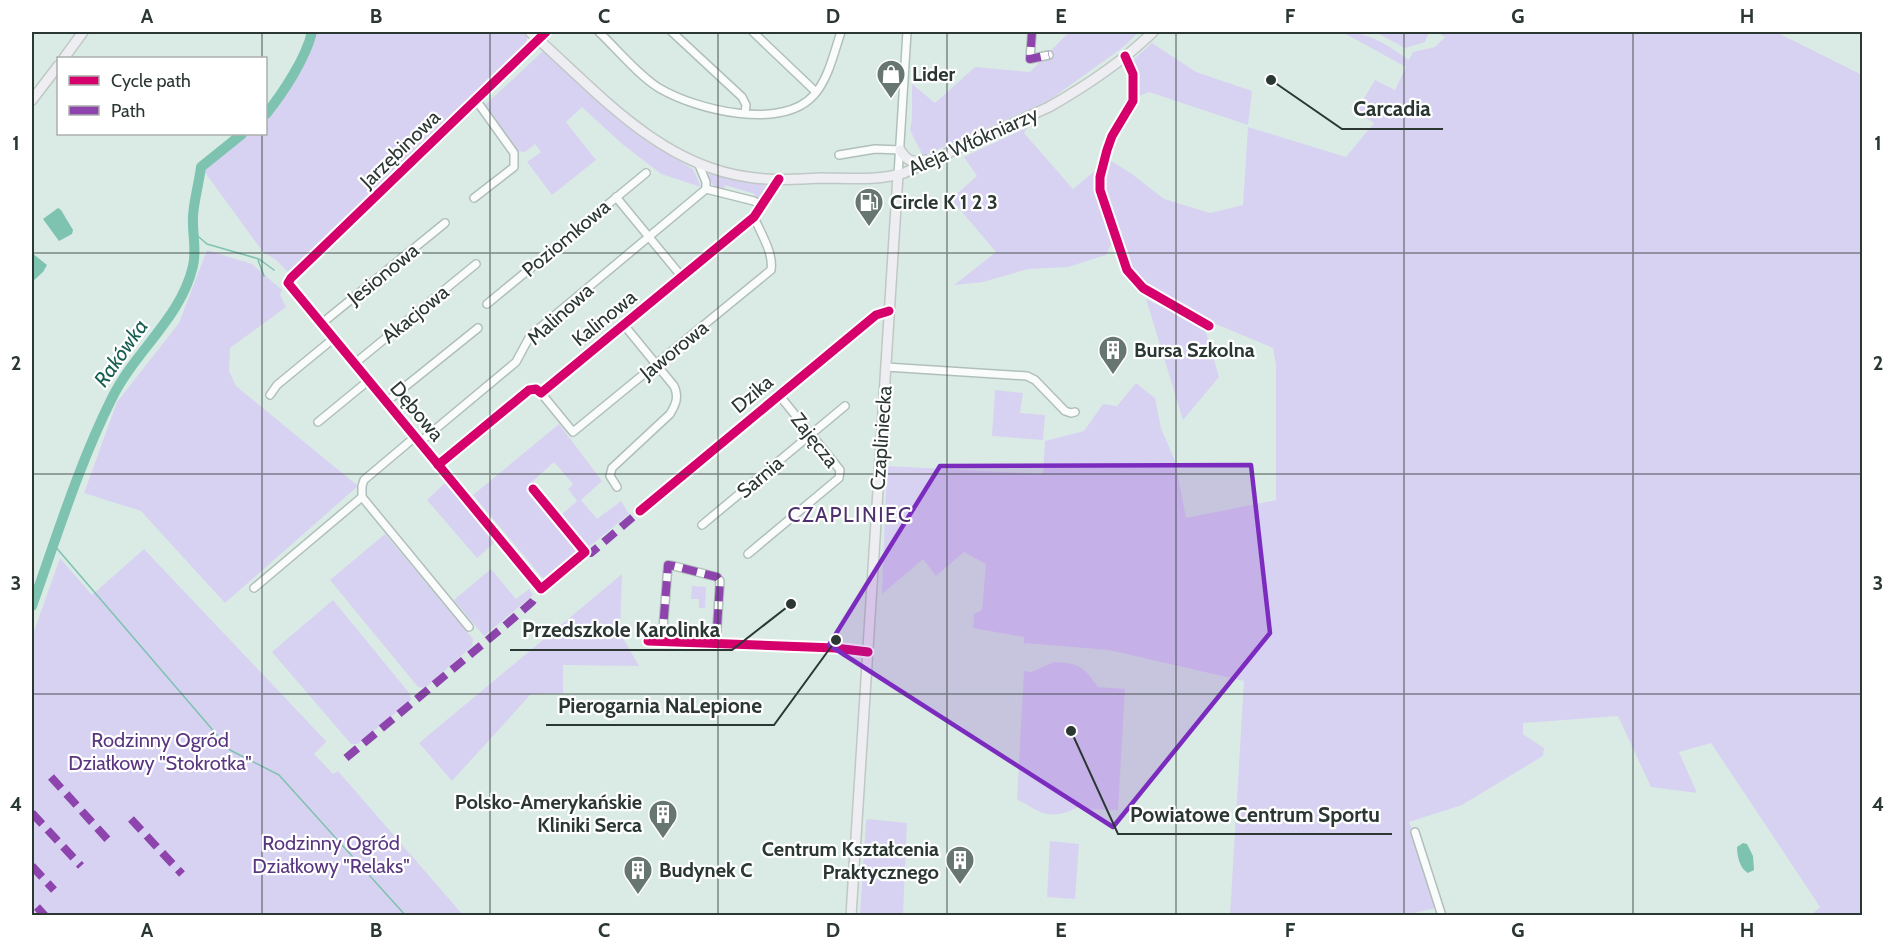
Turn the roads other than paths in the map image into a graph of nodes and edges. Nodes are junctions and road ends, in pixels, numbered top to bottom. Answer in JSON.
{"nodes":[{"id":1,"x":83,"y":32,"type":"edge"},
{"id":2,"x":530,"y":32,"type":"edge"},
{"id":3,"x":599,"y":32,"type":"edge"},
{"id":4,"x":672,"y":32,"type":"edge"},
{"id":5,"x":753,"y":32,"type":"edge"},
{"id":6,"x":841,"y":32,"type":"edge"},
{"id":7,"x":907,"y":32,"type":"edge"},
{"id":8,"x":1032,"y":32,"type":"edge"},
{"id":9,"x":1153,"y":32,"type":"edge"},
{"id":10,"x":542,"y":35,"type":"edge"},
{"id":11,"x":1049,"y":55,"type":"dead end"},
{"id":12,"x":1125,"y":56,"type":"junction"},
{"id":13,"x":65,"y":57,"type":"edge"},
{"id":14,"x":57,"y":67,"type":"edge"},
{"id":15,"x":816,"y":92,"type":"junction"},
{"id":16,"x":32,"y":100,"type":"edge"},
{"id":17,"x":476,"y":100,"type":"junction"},
{"id":18,"x":745,"y":113,"type":"junction"},
{"id":19,"x":900,"y":150,"type":"junction"},
{"id":20,"x":839,"y":155,"type":"dead end"},
{"id":21,"x":942,"y":156,"type":"junction"},
{"id":22,"x":699,"y":165,"type":"junction"},
{"id":23,"x":646,"y":173,"type":"dead end"},
{"id":24,"x":898,"y":175,"type":"junction"},
{"id":25,"x":779,"y":179,"type":"junction"},
{"id":26,"x":706,"y":189,"type":"junction"},
{"id":27,"x":616,"y":197,"type":"junction"},
{"id":28,"x":474,"y":198,"type":"dead end"},
{"id":29,"x":762,"y":206,"type":"junction"},
{"id":30,"x":754,"y":217,"type":"junction"},
{"id":31,"x":445,"y":223,"type":"dead end"},
{"id":32,"x":649,"y":238,"type":"junction"},
{"id":33,"x":476,"y":264,"type":"dead end"},
{"id":34,"x":682,"y":278,"type":"junction"},
{"id":35,"x":288,"y":285,"type":"joint"},
{"id":36,"x":487,"y":304,"type":"dead end"},
{"id":37,"x":889,"y":311,"type":"junction"},
{"id":38,"x":321,"y":324,"type":"junction"},
{"id":39,"x":624,"y":325,"type":"junction"},
{"id":40,"x":1209,"y":326,"type":"dead end"},
{"id":41,"x":477,"y":328,"type":"dead end"},
{"id":42,"x":333,"y":339,"type":"junction"},
{"id":43,"x":354,"y":364,"type":"junction"},
{"id":44,"x":657,"y":364,"type":"junction"},
{"id":45,"x":886,"y":367,"type":"junction"},
{"id":46,"x":368,"y":381,"type":"junction"},
{"id":47,"x":541,"y":393,"type":"junction"},
{"id":48,"x":270,"y":395,"type":"dead end"},
{"id":49,"x":779,"y":395,"type":"junction"},
{"id":50,"x":386,"y":402,"type":"junction"},
{"id":51,"x":845,"y":406,"type":"dead end"},
{"id":52,"x":1075,"y":412,"type":"dead end"},
{"id":53,"x":318,"y":422,"type":"dead end"},
{"id":54,"x":812,"y":434,"type":"junction"},
{"id":55,"x":417,"y":440,"type":"junction"},
{"id":56,"x":438,"y":465,"type":"junction"},
{"id":57,"x":617,"y":487,"type":"dead end"},
{"id":58,"x":533,"y":489,"type":"dead end"},
{"id":59,"x":362,"y":497,"type":"junction"},
{"id":60,"x":640,"y":510,"type":"dead end"},
{"id":61,"x":702,"y":525,"type":"dead end"},
{"id":62,"x":748,"y":554,"type":"dead end"},
{"id":63,"x":254,"y":588,"type":"dead end"},
{"id":64,"x":469,"y":627,"type":"dead end"},
{"id":65,"x":648,"y":641,"type":"dead end"},
{"id":66,"x":662,"y":642,"type":"junction"},
{"id":67,"x":716,"y":644,"type":"junction"},
{"id":68,"x":868,"y":652,"type":"junction"},
{"id":69,"x":1415,"y":832,"type":"dead end"},
{"id":70,"x":851,"y":915,"type":"edge"},
{"id":71,"x":1442,"y":915,"type":"edge"}],
"edges":[{"from":1,"to":13,"type":"main road"},
{"from":2,"to":10,"type":"main road","name":"Aleja Włókniarzy"},
{"from":3,"to":18,"type":"street"},
{"from":4,"to":18,"type":"street"},
{"from":5,"to":15,"type":"street"},
{"from":6,"to":15,"type":"street"},
{"from":7,"to":19,"type":"street","name":"Czapliniecka"},
{"from":8,"to":11,"type":"street"},
{"from":9,"to":12,"type":"main road","name":"Aleja Włókniarzy"},
{"from":10,"to":17,"type":"street","name":"Jarzębinowa"},
{"from":10,"to":22,"type":"main road","name":"Aleja Włókniarzy"},
{"from":12,"to":21,"type":"main road","name":"Aleja Włókniarzy"},
{"from":12,"to":40,"type":"street"},
{"from":14,"to":16,"type":"main road"},
{"from":15,"to":18,"type":"street"},
{"from":17,"to":28,"type":"street"},
{"from":17,"to":35,"type":"street","name":"Jarzębinowa"},
{"from":19,"to":20,"type":"street"},
{"from":19,"to":21,"type":"main road"},
{"from":19,"to":24,"type":"street","name":"Czapliniecka"},
{"from":21,"to":24,"type":"main road","name":"Aleja Włókniarzy"},
{"from":22,"to":25,"type":"main road","name":"Aleja Włókniarzy"},
{"from":22,"to":26,"type":"street"},
{"from":23,"to":27,"type":"street","name":"Poziomkowa"},
{"from":24,"to":25,"type":"main road","name":"Aleja Włókniarzy"},
{"from":24,"to":37,"type":"main road","name":"Czapliniecka"},
{"from":25,"to":29,"type":"street","name":"Kalinowa"},
{"from":26,"to":29,"type":"street"},
{"from":26,"to":32,"type":"street","name":"Malinowa"},
{"from":27,"to":32,"type":"street"},
{"from":27,"to":36,"type":"street","name":"Poziomkowa"},
{"from":29,"to":30,"type":"street","name":"Kalinowa"},
{"from":30,"to":34,"type":"street","name":"Kalinowa"},
{"from":30,"to":44,"type":"street","name":"Jaworowa"},
{"from":31,"to":38,"type":"street","name":"Jesionowa"},
{"from":32,"to":34,"type":"street"},
{"from":32,"to":55,"type":"street","name":"Malinowa"},
{"from":33,"to":43,"type":"street","name":"Akacjowa"},
{"from":34,"to":39,"type":"street","name":"Kalinowa"},
{"from":35,"to":38,"type":"street","name":"Dębowa"},
{"from":37,"to":45,"type":"main road","name":"Czapliniecka"},
{"from":37,"to":49,"type":"street","name":"Dzika"},
{"from":38,"to":42,"type":"street","name":"Dębowa"},
{"from":39,"to":44,"type":"street"},
{"from":39,"to":47,"type":"street","name":"Kalinowa"},
{"from":41,"to":50,"type":"street"},
{"from":42,"to":43,"type":"street","name":"Dębowa"},
{"from":42,"to":48,"type":"street"},
{"from":43,"to":46,"type":"street","name":"Dębowa"},
{"from":44,"to":47,"type":"street","name":"Jaworowa"},
{"from":44,"to":57,"type":"street"},
{"from":45,"to":52,"type":"street"},
{"from":45,"to":68,"type":"main road","name":"Czapliniecka"},
{"from":46,"to":50,"type":"street","name":"Dębowa"},
{"from":46,"to":53,"type":"street"},
{"from":47,"to":56,"type":"street","name":"Kalinowa"},
{"from":49,"to":54,"type":"street","name":"Zajęcza"},
{"from":49,"to":60,"type":"street","name":"Dzika"},
{"from":50,"to":55,"type":"street","name":"Dębowa"},
{"from":51,"to":54,"type":"street","name":"Sarnia"},
{"from":54,"to":61,"type":"street","name":"Sarnia"},
{"from":54,"to":62,"type":"street","name":"Zajęcza"},
{"from":55,"to":56,"type":"street","name":"Dębowa"},
{"from":55,"to":59,"type":"street","name":"Malinowa"},
{"from":56,"to":58,"type":"street","name":"Dębowa"},
{"from":59,"to":63,"type":"street"},
{"from":59,"to":64,"type":"street"},
{"from":65,"to":66,"type":"street"},
{"from":66,"to":67,"type":"street"},
{"from":66,"to":67,"type":"street"},
{"from":67,"to":68,"type":"street"},
{"from":68,"to":70,"type":"main road","name":"Czapliniecka"},
{"from":69,"to":71,"type":"street"}]}
